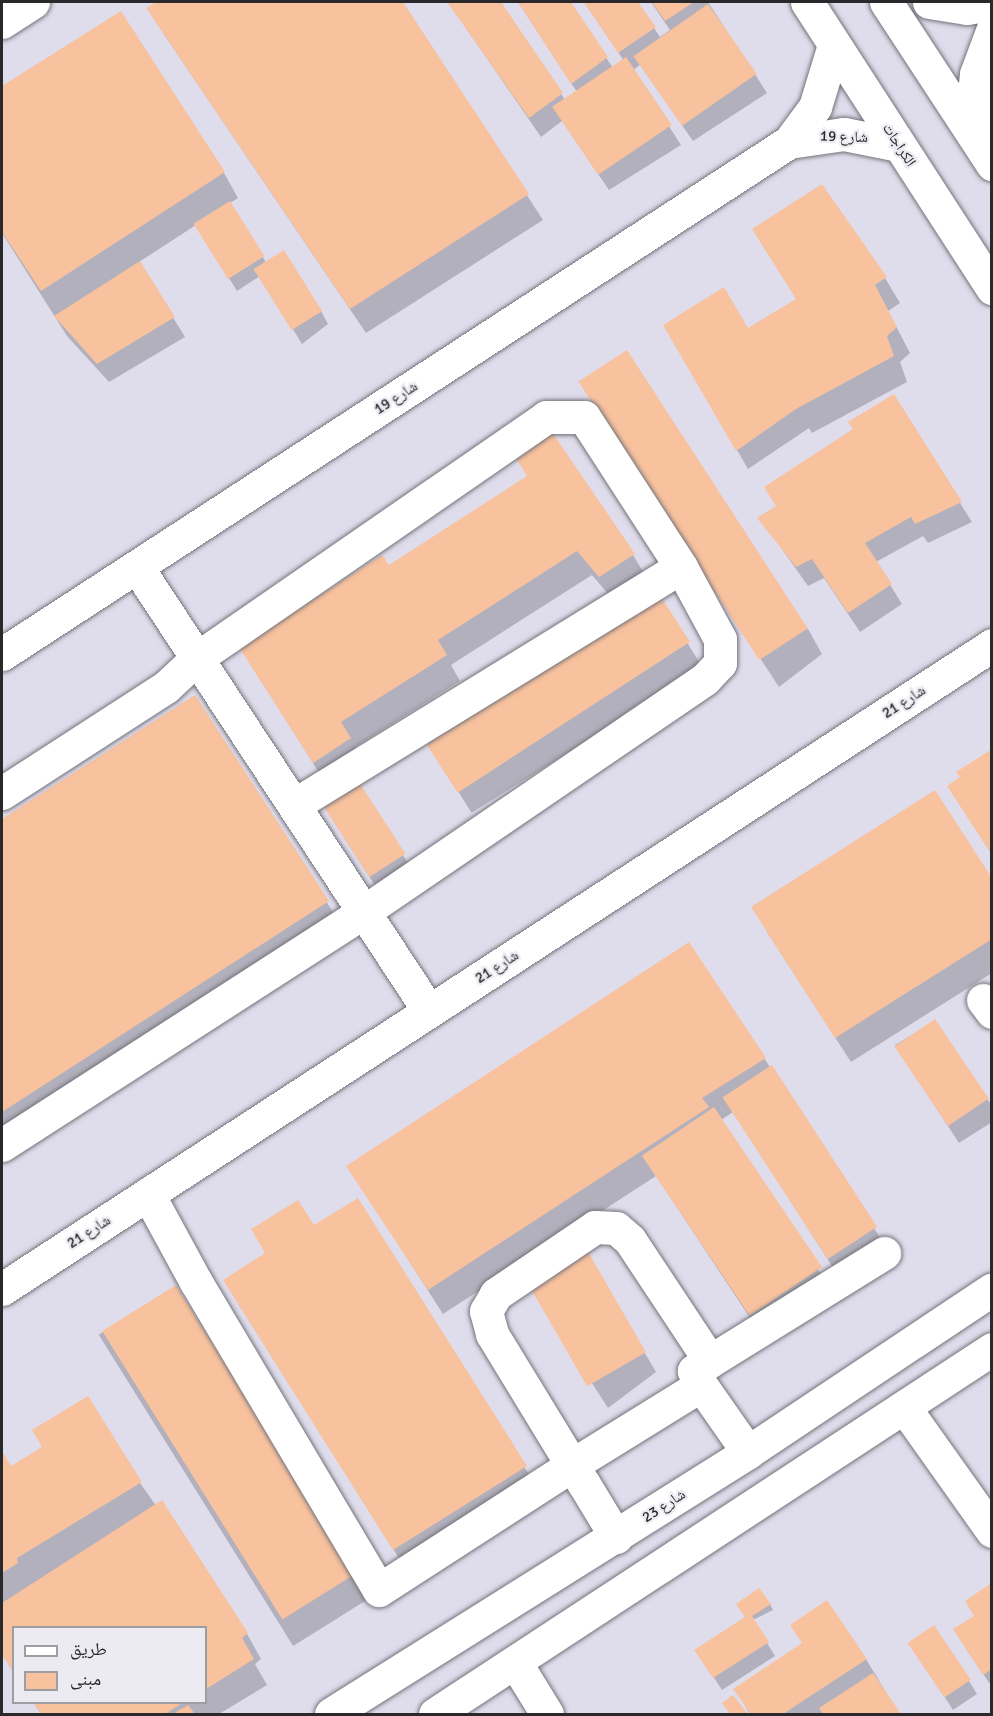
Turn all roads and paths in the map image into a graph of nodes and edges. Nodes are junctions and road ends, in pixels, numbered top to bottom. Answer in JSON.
{"nodes":[{"id":1,"x":33,"y":2,"type":"edge"},
{"id":2,"x":807,"y":2,"type":"edge"},
{"id":3,"x":886,"y":2,"type":"edge"},
{"id":4,"x":929,"y":2,"type":"edge"},
{"id":5,"x":992,"y":4,"type":"edge"},
{"id":6,"x":2,"y":22,"type":"edge"},
{"id":7,"x":992,"y":31,"type":"edge"},
{"id":8,"x":834,"y":45,"type":"junction"},
{"id":9,"x":789,"y":142,"type":"junction"},
{"id":10,"x":899,"y":145,"type":"junction"},
{"id":11,"x":986,"y":156,"type":"edge"},
{"id":12,"x":992,"y":288,"type":"edge"},
{"id":13,"x":137,"y":567,"type":"junction"},
{"id":14,"x":681,"y":567,"type":"junction"},
{"id":15,"x":992,"y":645,"type":"edge"},
{"id":16,"x":2,"y":654,"type":"edge"},
{"id":17,"x":197,"y":658,"type":"junction"},
{"id":18,"x":2,"y":793,"type":"edge"},
{"id":19,"x":294,"y":805,"type":"junction"},
{"id":20,"x":365,"y":911,"type":"junction"},
{"id":21,"x":429,"y":1011,"type":"junction"},
{"id":22,"x":2,"y":1145,"type":"edge"},
{"id":23,"x":148,"y":1194,"type":"junction"},
{"id":24,"x":884,"y":1253,"type":"dead end"},
{"id":25,"x":2,"y":1289,"type":"edge"},
{"id":26,"x":992,"y":1289,"type":"edge"},
{"id":27,"x":992,"y":1349,"type":"edge"},
{"id":28,"x":706,"y":1373,"type":"junction"},
{"id":29,"x":904,"y":1407,"type":"junction"},
{"id":30,"x":748,"y":1452,"type":"junction"},
{"id":31,"x":572,"y":1465,"type":"junction"},
{"id":32,"x":992,"y":1531,"type":"edge"},
{"id":33,"x":616,"y":1537,"type":"junction"},
{"id":34,"x":514,"y":1662,"type":"junction"},
{"id":35,"x":331,"y":1714,"type":"edge"},
{"id":36,"x":435,"y":1714,"type":"edge"},
{"id":37,"x":547,"y":1714,"type":"edge"}],
"edges":[{"from":1,"to":6,"type":"street"},
{"from":2,"to":8,"type":"street","name":"الكراجات"},
{"from":3,"to":11,"type":"street"},
{"from":4,"to":5,"type":"street"},
{"from":7,"to":11,"type":"street"},
{"from":8,"to":9,"type":"street","name":"شارع 19"},
{"from":8,"to":10,"type":"street","name":"الكراجات"},
{"from":9,"to":10,"type":"street","name":"شارع 19"},
{"from":9,"to":13,"type":"street","name":"شارع 19"},
{"from":10,"to":12,"type":"street","name":"الكراجات"},
{"from":13,"to":16,"type":"street","name":"شارع 19"},
{"from":13,"to":17,"type":"street"},
{"from":14,"to":17,"type":"street"},
{"from":14,"to":19,"type":"street"},
{"from":14,"to":20,"type":"street"},
{"from":15,"to":21,"type":"street","name":"شارع 21"},
{"from":17,"to":18,"type":"street"},
{"from":17,"to":19,"type":"street"},
{"from":19,"to":20,"type":"street"},
{"from":20,"to":21,"type":"street"},
{"from":20,"to":22,"type":"street"},
{"from":21,"to":23,"type":"street","name":"شارع 21"},
{"from":23,"to":25,"type":"street","name":"شارع 21"},
{"from":23,"to":31,"type":"street"},
{"from":24,"to":28,"type":"street"},
{"from":26,"to":30,"type":"street","name":"شارع 23"},
{"from":27,"to":29,"type":"street"},
{"from":28,"to":30,"type":"street"},
{"from":28,"to":31,"type":"street"},
{"from":28,"to":31,"type":"street"},
{"from":29,"to":32,"type":"street"},
{"from":29,"to":34,"type":"street"},
{"from":30,"to":33,"type":"street","name":"شارع 23"},
{"from":31,"to":33,"type":"street"},
{"from":33,"to":35,"type":"street","name":"شارع 23"},
{"from":34,"to":36,"type":"street"},
{"from":34,"to":37,"type":"street"}]}
